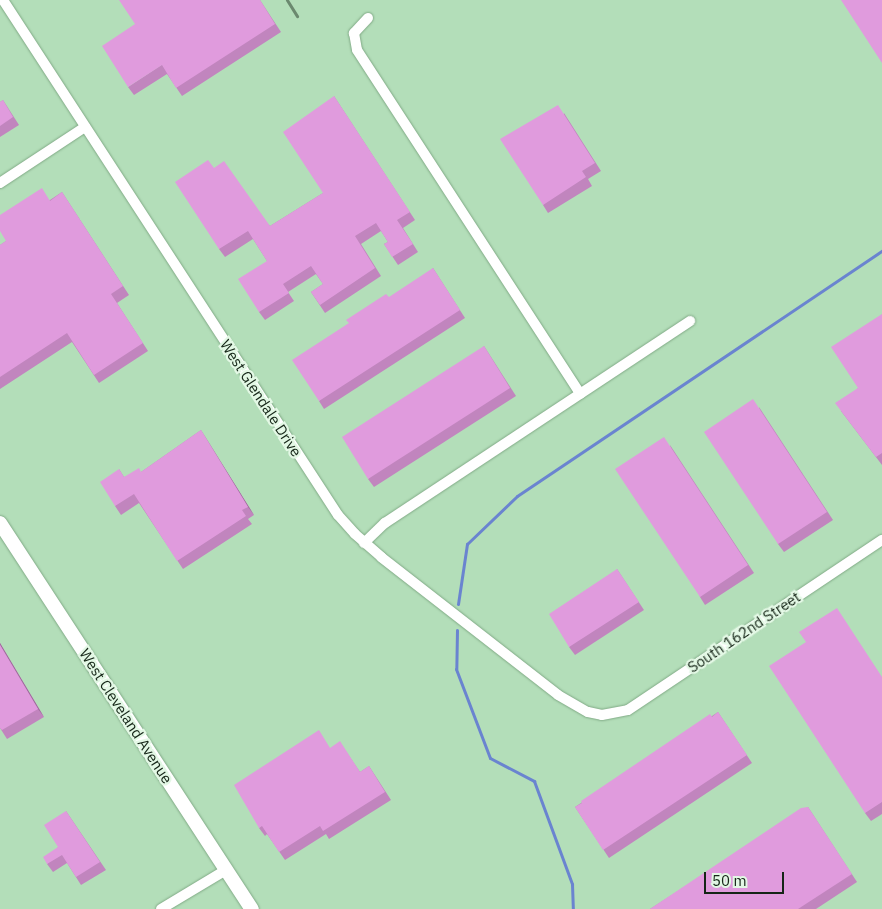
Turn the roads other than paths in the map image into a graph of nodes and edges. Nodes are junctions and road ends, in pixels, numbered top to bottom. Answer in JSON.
{"nodes":[{"id":1,"x":3,"y":0,"type":"edge"},
{"id":2,"x":368,"y":18,"type":"dead end"},
{"id":3,"x":85,"y":127,"type":"junction"},
{"id":4,"x":0,"y":183,"type":"edge"},
{"id":5,"x":690,"y":321,"type":"dead end"},
{"id":6,"x":580,"y":394,"type":"junction"},
{"id":7,"x":1,"y":528,"type":"edge"},
{"id":8,"x":882,"y":540,"type":"edge"},
{"id":9,"x":364,"y":543,"type":"junction"},
{"id":10,"x":602,"y":715,"type":"joint"},
{"id":11,"x":226,"y":870,"type":"junction"},
{"id":12,"x":161,"y":909,"type":"edge"},
{"id":13,"x":252,"y":909,"type":"edge"}],
"edges":[{"from":1,"to":3,"type":"street","name":"West Glendale Drive"},
{"from":2,"to":6,"type":"street"},
{"from":3,"to":4,"type":"street"},
{"from":3,"to":9,"type":"street","name":"West Glendale Drive"},
{"from":5,"to":6,"type":"street"},
{"from":6,"to":9,"type":"street"},
{"from":7,"to":11,"type":"main road","name":"West Cleveland Avenue"},
{"from":8,"to":10,"type":"street","name":"South 162nd Street"},
{"from":9,"to":10,"type":"street","name":"West Glendale Drive"},
{"from":11,"to":12,"type":"street"},
{"from":11,"to":13,"type":"main road","name":"West Cleveland Avenue"}]}
